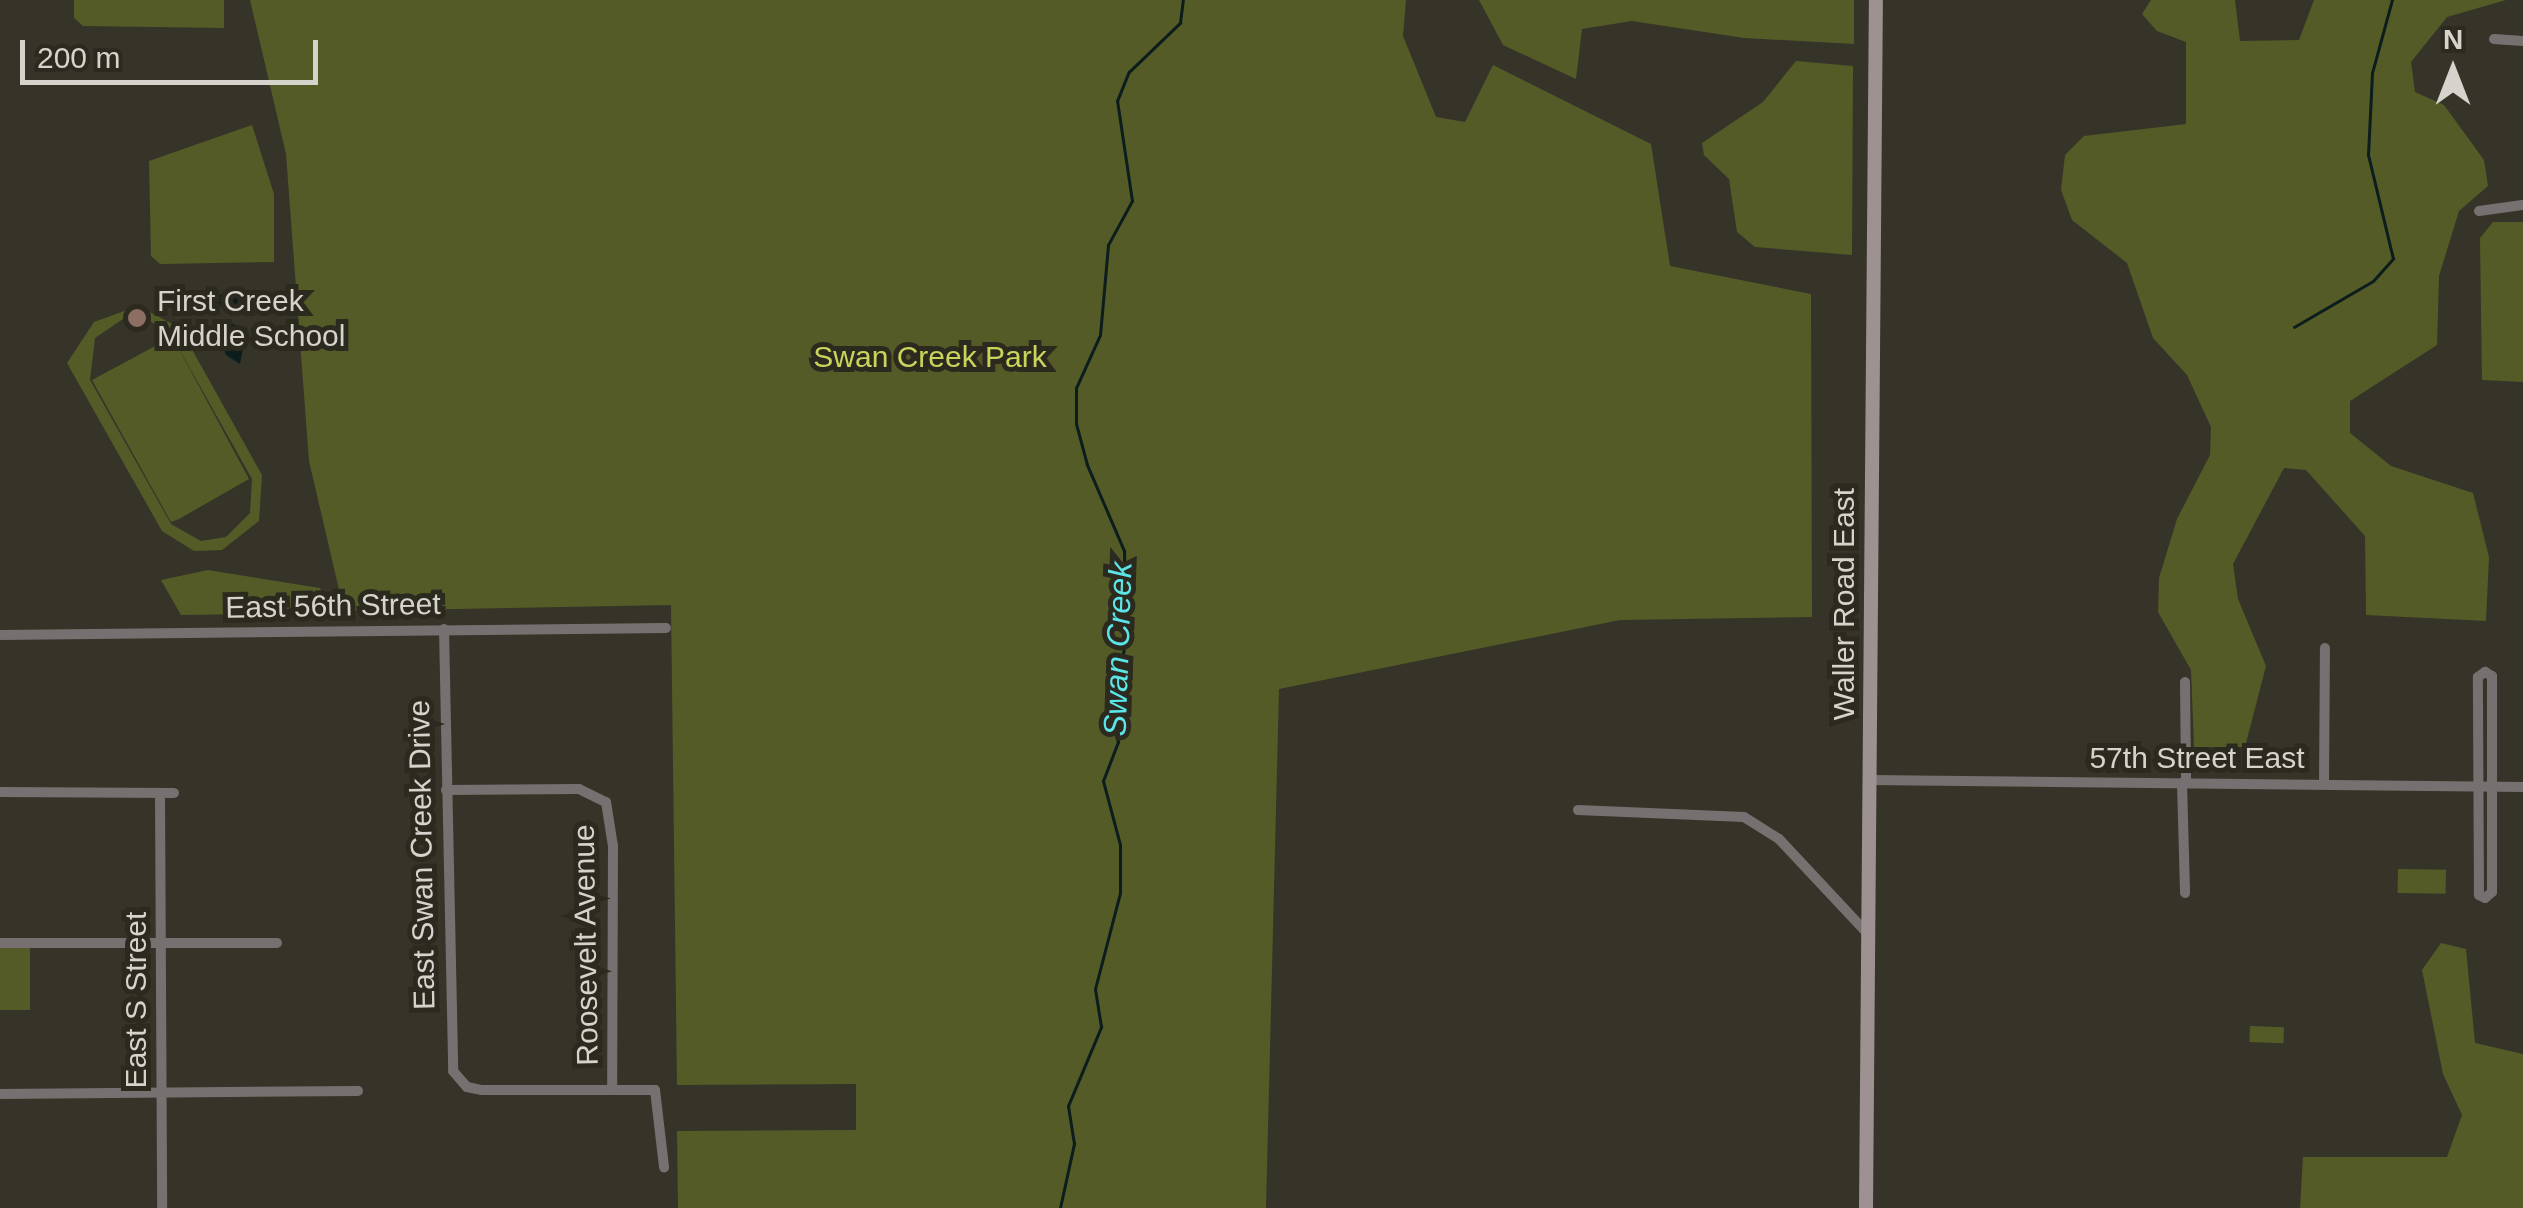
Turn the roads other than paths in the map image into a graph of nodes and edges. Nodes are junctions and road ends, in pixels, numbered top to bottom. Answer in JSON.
{"nodes":[{"id":1,"x":1876,"y":0,"type":"edge"},
{"id":2,"x":2494,"y":38,"type":"dead end"},
{"id":3,"x":2523,"y":41,"type":"edge"},
{"id":4,"x":2523,"y":205,"type":"edge"},
{"id":5,"x":2479,"y":211,"type":"dead end"},
{"id":6,"x":666,"y":628,"type":"dead end"},
{"id":7,"x":444,"y":629,"type":"junction"},
{"id":8,"x":0,"y":635,"type":"edge"},
{"id":9,"x":2326,"y":648,"type":"dead end"},
{"id":10,"x":2185,"y":682,"type":"dead end"},
{"id":11,"x":1870,"y":780,"type":"junction"},
{"id":12,"x":2184,"y":784,"type":"junction"},
{"id":13,"x":2324,"y":784,"type":"junction"},
{"id":14,"x":2486,"y":787,"type":"junction"},
{"id":15,"x":2523,"y":787,"type":"edge"},
{"id":16,"x":446,"y":790,"type":"junction"},
{"id":17,"x":0,"y":792,"type":"edge"},
{"id":18,"x":160,"y":792,"type":"junction"},
{"id":19,"x":174,"y":793,"type":"dead end"},
{"id":20,"x":1578,"y":810,"type":"dead end"},
{"id":21,"x":2186,"y":893,"type":"dead end"},
{"id":22,"x":1867,"y":934,"type":"junction"},
{"id":23,"x":0,"y":943,"type":"edge"},
{"id":24,"x":161,"y":943,"type":"junction"},
{"id":25,"x":276,"y":943,"type":"dead end"},
{"id":26,"x":612,"y":1088,"type":"junction"},
{"id":27,"x":358,"y":1091,"type":"dead end"},
{"id":28,"x":162,"y":1093,"type":"junction"},
{"id":29,"x":0,"y":1094,"type":"edge"},
{"id":30,"x":664,"y":1167,"type":"dead end"},
{"id":31,"x":162,"y":1208,"type":"edge"},
{"id":32,"x":1866,"y":1208,"type":"edge"}],
"edges":[{"from":1,"to":11,"type":"street","name":"Waller Road East"},
{"from":2,"to":3,"type":"street"},
{"from":4,"to":5,"type":"street"},
{"from":6,"to":7,"type":"street","name":"East 56th Street"},
{"from":7,"to":8,"type":"street","name":"East 56th Street"},
{"from":7,"to":16,"type":"street","name":"East Swan Creek Drive"},
{"from":9,"to":13,"type":"street"},
{"from":10,"to":12,"type":"street"},
{"from":11,"to":12,"type":"street","name":"57th Street East"},
{"from":11,"to":22,"type":"street","name":"Waller Road East"},
{"from":12,"to":13,"type":"street","name":"57th Street East"},
{"from":12,"to":21,"type":"street"},
{"from":13,"to":14,"type":"street","name":"57th Street East"},
{"from":14,"to":14,"type":"street"},
{"from":14,"to":14,"type":"street"},
{"from":14,"to":15,"type":"street","name":"57th Street East"},
{"from":16,"to":26,"type":"street","name":"East Swan Creek Drive"},
{"from":16,"to":26,"type":"street","name":"Roosevelt Avenue"},
{"from":17,"to":18,"type":"street"},
{"from":18,"to":19,"type":"street"},
{"from":18,"to":24,"type":"street","name":"East S Street"},
{"from":20,"to":22,"type":"street"},
{"from":22,"to":32,"type":"street","name":"Waller Road East"},
{"from":23,"to":24,"type":"street"},
{"from":24,"to":25,"type":"street"},
{"from":24,"to":28,"type":"street","name":"East S Street"},
{"from":26,"to":30,"type":"street"},
{"from":27,"to":28,"type":"street"},
{"from":28,"to":29,"type":"street"},
{"from":28,"to":31,"type":"street","name":"East S Street"}]}
